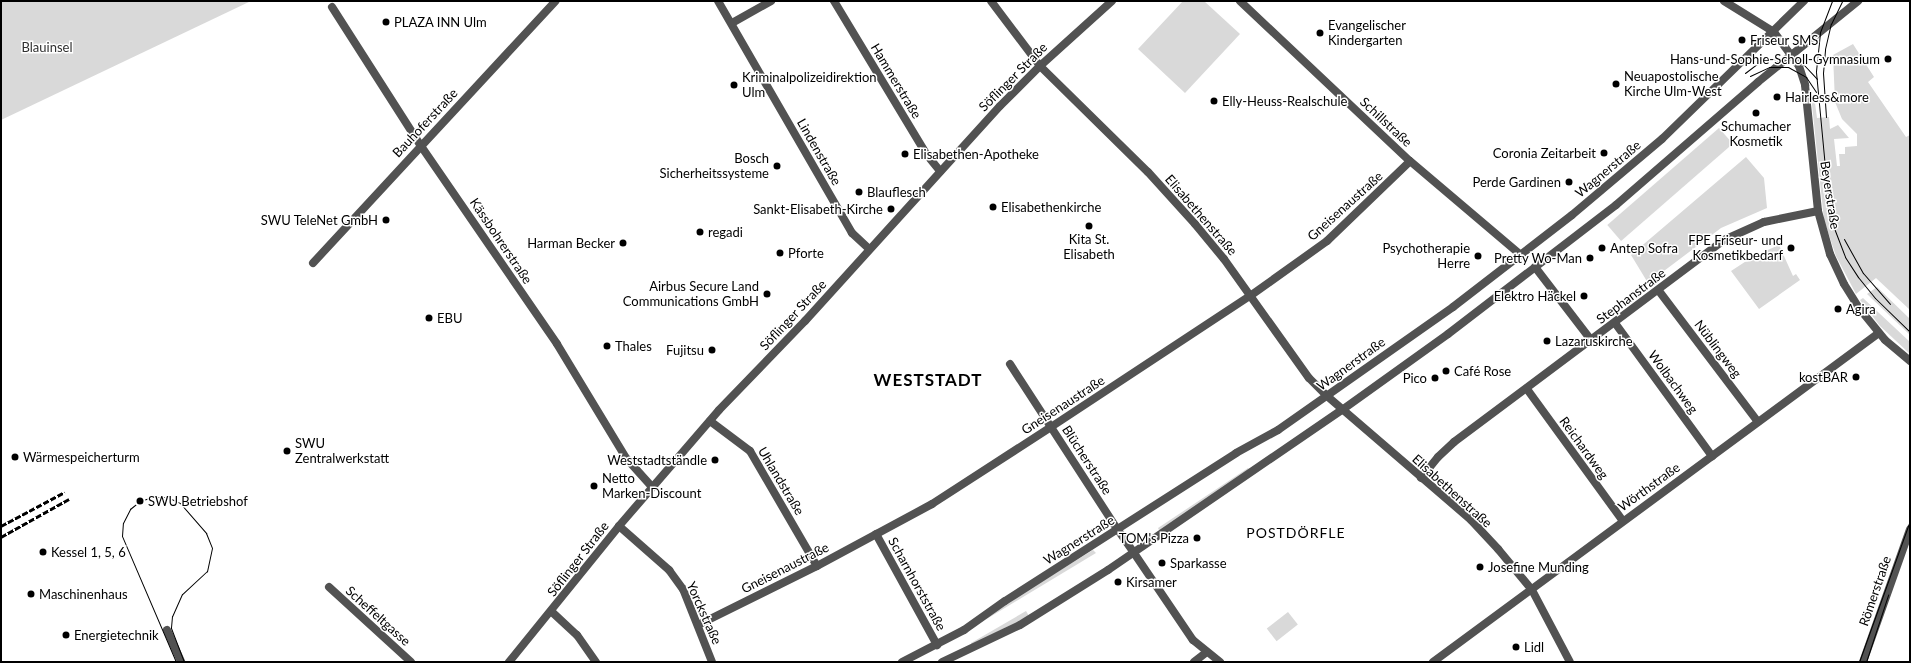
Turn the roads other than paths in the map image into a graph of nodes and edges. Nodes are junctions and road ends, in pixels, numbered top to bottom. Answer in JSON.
{"nodes":[{"id":1,"x":556,"y":1,"type":"edge"},
{"id":2,"x":718,"y":1,"type":"edge"},
{"id":3,"x":771,"y":1,"type":"edge"},
{"id":4,"x":834,"y":1,"type":"edge"},
{"id":5,"x":991,"y":1,"type":"edge"},
{"id":6,"x":1112,"y":1,"type":"edge"},
{"id":7,"x":1240,"y":1,"type":"edge"},
{"id":8,"x":1724,"y":1,"type":"edge"},
{"id":9,"x":1804,"y":1,"type":"edge"},
{"id":10,"x":1858,"y":1,"type":"edge"},
{"id":11,"x":332,"y":7,"type":"dead end"},
{"id":12,"x":732,"y":23,"type":"junction"},
{"id":13,"x":1774,"y":32,"type":"junction"},
{"id":14,"x":1792,"y":54,"type":"junction"},
{"id":15,"x":1040,"y":66,"type":"junction"},
{"id":16,"x":421,"y":146,"type":"junction"},
{"id":17,"x":1410,"y":161,"type":"junction"},
{"id":18,"x":940,"y":171,"type":"junction"},
{"id":19,"x":1818,"y":211,"type":"junction"},
{"id":20,"x":869,"y":249,"type":"junction"},
{"id":21,"x":1521,"y":255,"type":"junction"},
{"id":22,"x":313,"y":263,"type":"dead end"},
{"id":23,"x":1535,"y":267,"type":"junction"},
{"id":24,"x":1659,"y":291,"type":"junction"},
{"id":25,"x":1250,"y":296,"type":"junction"},
{"id":26,"x":1615,"y":323,"type":"junction"},
{"id":27,"x":1879,"y":333,"type":"junction"},
{"id":28,"x":1591,"y":340,"type":"junction"},
{"id":29,"x":1910,"y":361,"type":"edge"},
{"id":30,"x":1010,"y":364,"type":"dead end"},
{"id":31,"x":1527,"y":389,"type":"junction"},
{"id":32,"x":1327,"y":396,"type":"junction"},
{"id":33,"x":1342,"y":410,"type":"junction"},
{"id":34,"x":710,"y":421,"type":"junction"},
{"id":35,"x":1758,"y":422,"type":"junction"},
{"id":36,"x":1051,"y":426,"type":"junction"},
{"id":37,"x":1712,"y":456,"type":"junction"},
{"id":38,"x":1421,"y":478,"type":"junction"},
{"id":39,"x":652,"y":487,"type":"junction"},
{"id":40,"x":1623,"y":521,"type":"junction"},
{"id":41,"x":619,"y":526,"type":"junction"},
{"id":42,"x":1910,"y":529,"type":"edge"},
{"id":43,"x":1118,"y":530,"type":"junction"},
{"id":44,"x":876,"y":534,"type":"junction"},
{"id":45,"x":1134,"y":553,"type":"junction"},
{"id":46,"x":817,"y":566,"type":"junction"},
{"id":47,"x":329,"y":587,"type":"dead end"},
{"id":48,"x":1532,"y":590,"type":"junction"},
{"id":49,"x":552,"y":612,"type":"junction"},
{"id":50,"x":698,"y":625,"type":"junction"},
{"id":51,"x":167,"y":630,"type":"dead end"},
{"id":52,"x":937,"y":645,"type":"junction"},
{"id":53,"x":1207,"y":652,"type":"junction"},
{"id":54,"x":956,"y":659,"type":"edge"},
{"id":55,"x":181,"y":662,"type":"edge"},
{"id":56,"x":411,"y":662,"type":"edge"},
{"id":57,"x":510,"y":662,"type":"edge"},
{"id":58,"x":596,"y":662,"type":"edge"},
{"id":59,"x":712,"y":662,"type":"edge"},
{"id":60,"x":902,"y":662,"type":"edge"},
{"id":61,"x":942,"y":662,"type":"edge"},
{"id":62,"x":1194,"y":662,"type":"edge"},
{"id":63,"x":1220,"y":662,"type":"edge"},
{"id":64,"x":1433,"y":662,"type":"edge"},
{"id":65,"x":1570,"y":662,"type":"edge"},
{"id":66,"x":1863,"y":662,"type":"edge"}],
"edges":[{"from":1,"to":16,"type":"street","name":"Bauhoferstraße"},
{"from":2,"to":12,"type":"street","name":"Lindenstraße"},
{"from":3,"to":12,"type":"street"},
{"from":4,"to":18,"type":"street","name":"Hammerstraße"},
{"from":5,"to":15,"type":"street","name":"Elisabethenstraße"},
{"from":6,"to":15,"type":"street","name":"Söflinger Straße"},
{"from":7,"to":17,"type":"street","name":"Schillstraße"},
{"from":8,"to":13,"type":"street"},
{"from":9,"to":13,"type":"street","name":"Wagnerstraße"},
{"from":10,"to":14,"type":"street"},
{"from":11,"to":16,"type":"street","name":"Kässbohrerstraße"},
{"from":12,"to":20,"type":"street","name":"Lindenstraße"},
{"from":13,"to":14,"type":"street"},
{"from":13,"to":21,"type":"street","name":"Wagnerstraße"},
{"from":14,"to":19,"type":"street","name":"Beyerstraße"},
{"from":14,"to":23,"type":"street"},
{"from":15,"to":18,"type":"street","name":"Söflinger Straße"},
{"from":15,"to":25,"type":"street","name":"Elisabethenstraße"},
{"from":16,"to":22,"type":"street","name":"Bauhoferstraße"},
{"from":16,"to":39,"type":"street","name":"Kässbohrerstraße"},
{"from":17,"to":21,"type":"street","name":"Schillstraße"},
{"from":17,"to":25,"type":"street","name":"Gneisenaustraße"},
{"from":18,"to":20,"type":"street","name":"Söflinger Straße"},
{"from":19,"to":24,"type":"street","name":"Stephanstraße"},
{"from":19,"to":27,"type":"street","name":"Beyerstraße"},
{"from":20,"to":34,"type":"street","name":"Söflinger Straße"},
{"from":21,"to":32,"type":"street","name":"Wagnerstraße"},
{"from":23,"to":28,"type":"street"},
{"from":23,"to":33,"type":"street"},
{"from":24,"to":26,"type":"street","name":"Stephanstraße"},
{"from":24,"to":35,"type":"street","name":"Nüblingweg"},
{"from":25,"to":32,"type":"street","name":"Elisabethenstraße"},
{"from":25,"to":36,"type":"street","name":"Gneisenaustraße"},
{"from":26,"to":28,"type":"street","name":"Stephanstraße"},
{"from":26,"to":37,"type":"street","name":"Wolbachweg"},
{"from":27,"to":29,"type":"street","name":"Beyerstraße"},
{"from":27,"to":35,"type":"street","name":"Wörthstraße"},
{"from":28,"to":31,"type":"street","name":"Stephanstraße"},
{"from":30,"to":36,"type":"street","name":"Blücherstraße"},
{"from":31,"to":38,"type":"street","name":"Stephanstraße"},
{"from":31,"to":40,"type":"street","name":"Reichardweg"},
{"from":32,"to":33,"type":"street","name":"Elisabethenstraße"},
{"from":32,"to":43,"type":"street","name":"Wagnerstraße"},
{"from":33,"to":38,"type":"street","name":"Elisabethenstraße"},
{"from":33,"to":45,"type":"street"},
{"from":34,"to":39,"type":"street","name":"Söflinger Straße"},
{"from":34,"to":46,"type":"street","name":"Uhlandstraße"},
{"from":35,"to":37,"type":"street","name":"Wörthstraße"},
{"from":36,"to":43,"type":"street","name":"Blücherstraße"},
{"from":36,"to":44,"type":"street","name":"Gneisenaustraße"},
{"from":37,"to":40,"type":"street","name":"Wörthstraße"},
{"from":38,"to":48,"type":"street","name":"Elisabethenstraße"},
{"from":39,"to":41,"type":"street","name":"Söflinger Straße"},
{"from":40,"to":48,"type":"street","name":"Wörthstraße"},
{"from":41,"to":49,"type":"street","name":"Söflinger Straße"},
{"from":41,"to":50,"type":"street","name":"Yorckstraße"},
{"from":42,"to":66,"type":"street","name":"Römerstraße"},
{"from":43,"to":45,"type":"street","name":"Blücherstraße"},
{"from":43,"to":52,"type":"street","name":"Wagnerstraße"},
{"from":44,"to":46,"type":"street","name":"Gneisenaustraße"},
{"from":44,"to":52,"type":"street","name":"Scharnhorststraße"},
{"from":45,"to":53,"type":"street"},
{"from":45,"to":54,"type":"street"},
{"from":46,"to":50,"type":"street","name":"Gneisenaustraße"},
{"from":47,"to":56,"type":"street","name":"Scheffeltgasse"},
{"from":48,"to":64,"type":"street","name":"Wörthstraße"},
{"from":48,"to":65,"type":"street","name":"Elisabethenstraße"},
{"from":49,"to":57,"type":"street","name":"Söflinger Straße"},
{"from":49,"to":58,"type":"street"},
{"from":50,"to":59,"type":"street","name":"Yorckstraße"},
{"from":51,"to":55,"type":"street"},
{"from":52,"to":60,"type":"street","name":"Wagnerstraße"},
{"from":53,"to":62,"type":"street"},
{"from":53,"to":63,"type":"street"},
{"from":54,"to":61,"type":"street"}]}
